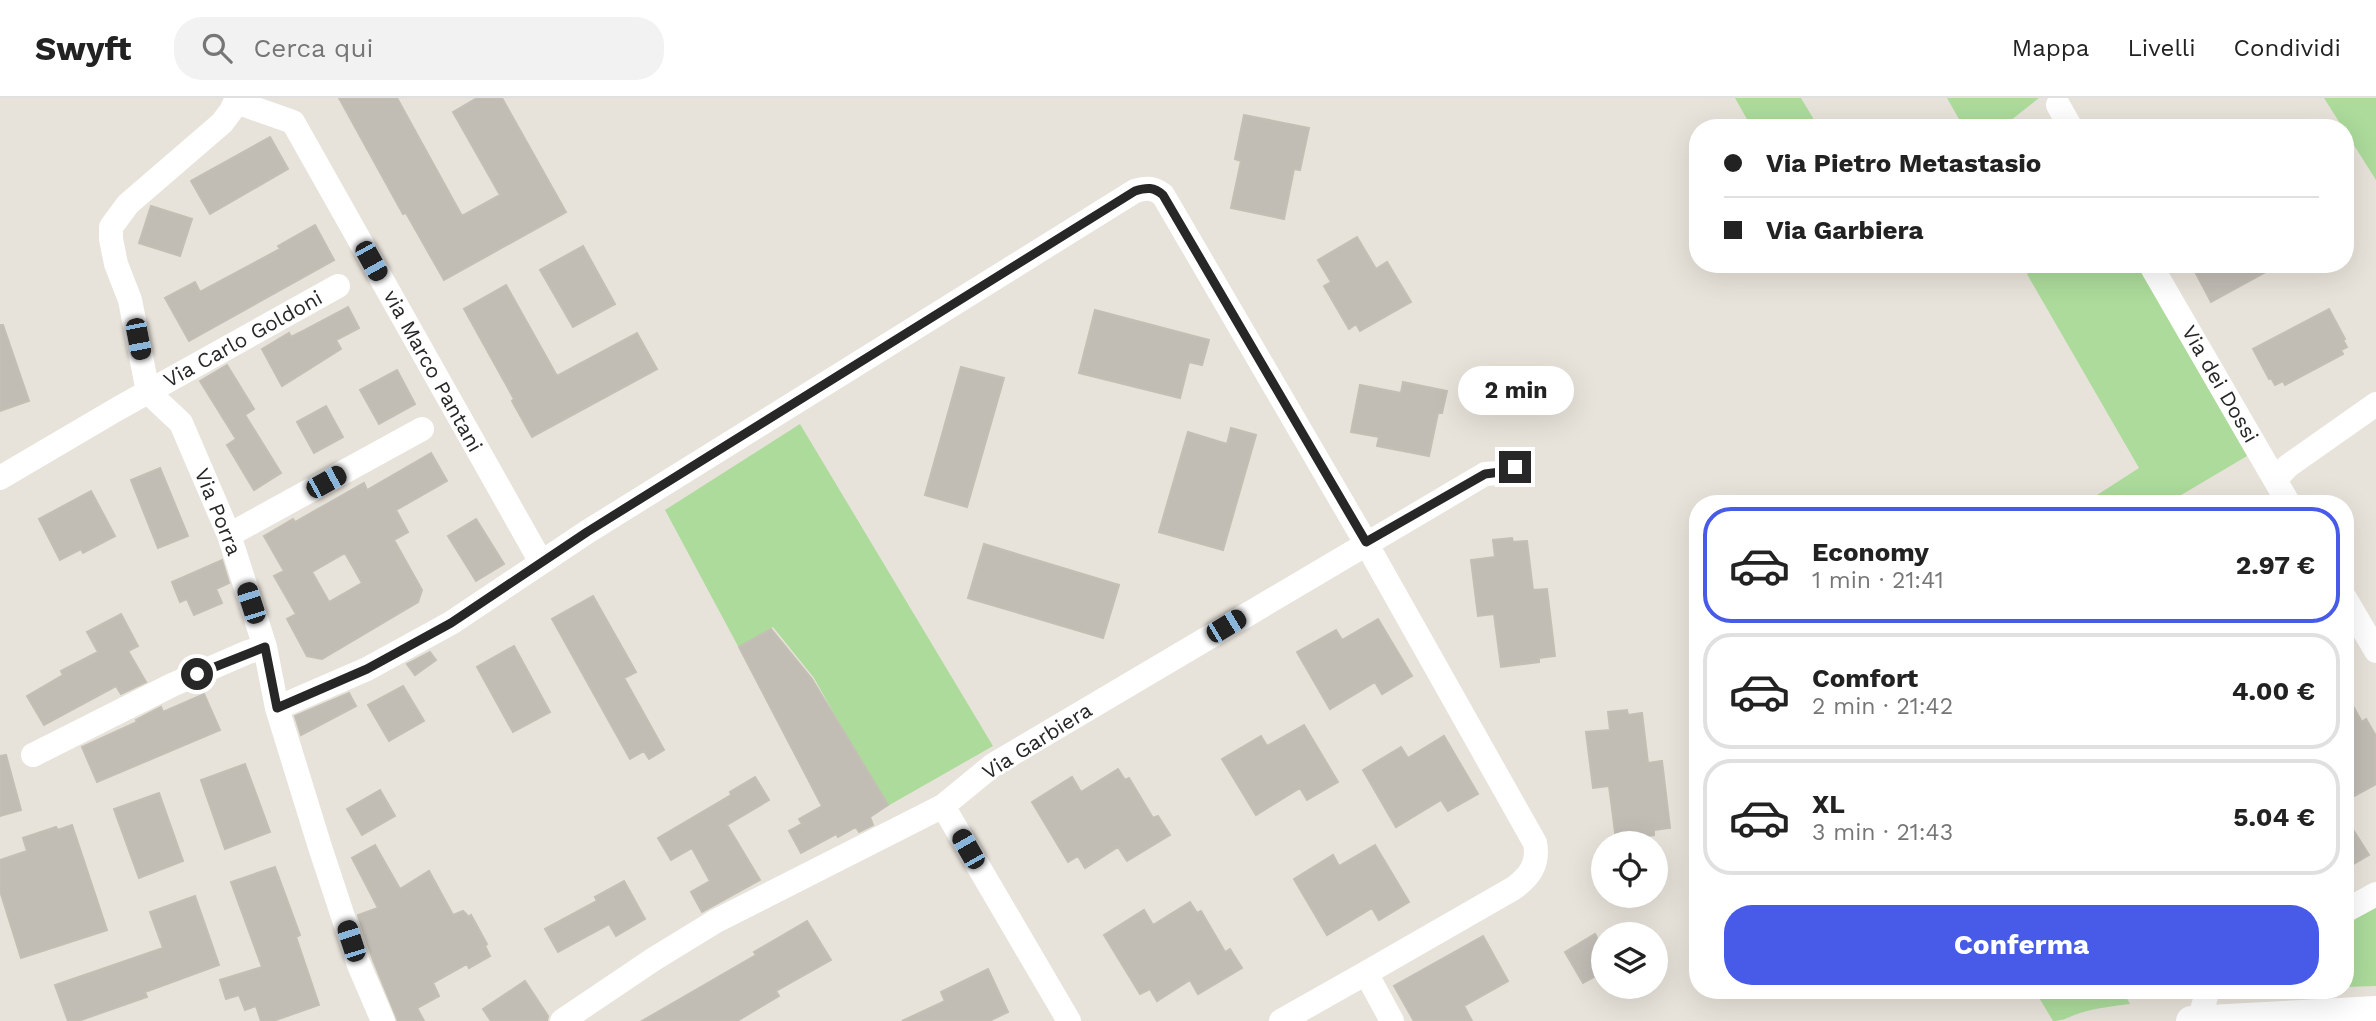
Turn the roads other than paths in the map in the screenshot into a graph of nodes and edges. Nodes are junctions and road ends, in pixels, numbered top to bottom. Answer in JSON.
{"nodes":[{"id":1,"x":237,"y":100,"type":"edge"},
{"id":2,"x":2058,"y":105,"type":"dead end"},
{"id":3,"x":2066,"y":119,"type":"edge"},
{"id":4,"x":2155,"y":273,"type":"edge"},
{"id":5,"x":338,"y":286,"type":"dead end"},
{"id":6,"x":148,"y":392,"type":"junction"},
{"id":7,"x":2376,"y":404,"type":"edge"},
{"id":8,"x":422,"y":429,"type":"dead end"},
{"id":9,"x":1515,"y":467,"type":"dead end"},
{"id":10,"x":0,"y":478,"type":"edge"},
{"id":11,"x":2275,"y":480,"type":"junction"},
{"id":12,"x":2284,"y":495,"type":"edge"},
{"id":13,"x":229,"y":536,"type":"junction"},
{"id":14,"x":1366,"y":542,"type":"junction"},
{"id":15,"x":541,"y":562,"type":"junction"},
{"id":16,"x":2354,"y":613,"type":"edge"},
{"id":17,"x":265,"y":647,"type":"junction"},
{"id":18,"x":2376,"y":651,"type":"edge"},
{"id":19,"x":277,"y":708,"type":"junction"},
{"id":20,"x":33,"y":755,"type":"dead end"},
{"id":21,"x":943,"y":806,"type":"junction"},
{"id":22,"x":2376,"y":894,"type":"edge"},
{"id":23,"x":2354,"y":906,"type":"edge"},
{"id":24,"x":1366,"y":973,"type":"junction"},
{"id":25,"x":2204,"y":999,"type":"edge"},
{"id":26,"x":2376,"y":1011,"type":"edge"},
{"id":27,"x":2195,"y":1020,"type":"edge"},
{"id":28,"x":383,"y":1021,"type":"edge"},
{"id":29,"x":562,"y":1021,"type":"edge"},
{"id":30,"x":1069,"y":1021,"type":"edge"},
{"id":31,"x":1281,"y":1021,"type":"edge"},
{"id":32,"x":1392,"y":1021,"type":"edge"}],
"edges":[{"from":1,"to":6,"type":"street"},
{"from":1,"to":15,"type":"street","name":"via Marco Pantani"},
{"from":2,"to":3,"type":"street"},
{"from":4,"to":11,"type":"street","name":"Via dei Dossi"},
{"from":5,"to":6,"type":"street","name":"Via Carlo Goldoni"},
{"from":6,"to":10,"type":"street","name":"Via Carlo Goldoni"},
{"from":6,"to":13,"type":"street","name":"Via Porra"},
{"from":7,"to":11,"type":"street"},
{"from":8,"to":13,"type":"street"},
{"from":9,"to":14,"type":"street","name":"Via Garbiera"},
{"from":11,"to":12,"type":"street","name":"Via dei Dossi"},
{"from":13,"to":17,"type":"street","name":"Via Porra"},
{"from":14,"to":15,"type":"street"},
{"from":14,"to":21,"type":"street","name":"Via Garbiera"},
{"from":14,"to":24,"type":"street"},
{"from":15,"to":19,"type":"street"},
{"from":16,"to":18,"type":"street"},
{"from":17,"to":19,"type":"street","name":"Via Porra"},
{"from":17,"to":20,"type":"street"},
{"from":19,"to":28,"type":"street","name":"Via Porra"},
{"from":21,"to":29,"type":"street","name":"Via Garbiera"},
{"from":21,"to":30,"type":"street"},
{"from":22,"to":23,"type":"street"},
{"from":24,"to":31,"type":"street"},
{"from":24,"to":32,"type":"street"},
{"from":25,"to":27,"type":"street"},
{"from":26,"to":27,"type":"street"}]}
